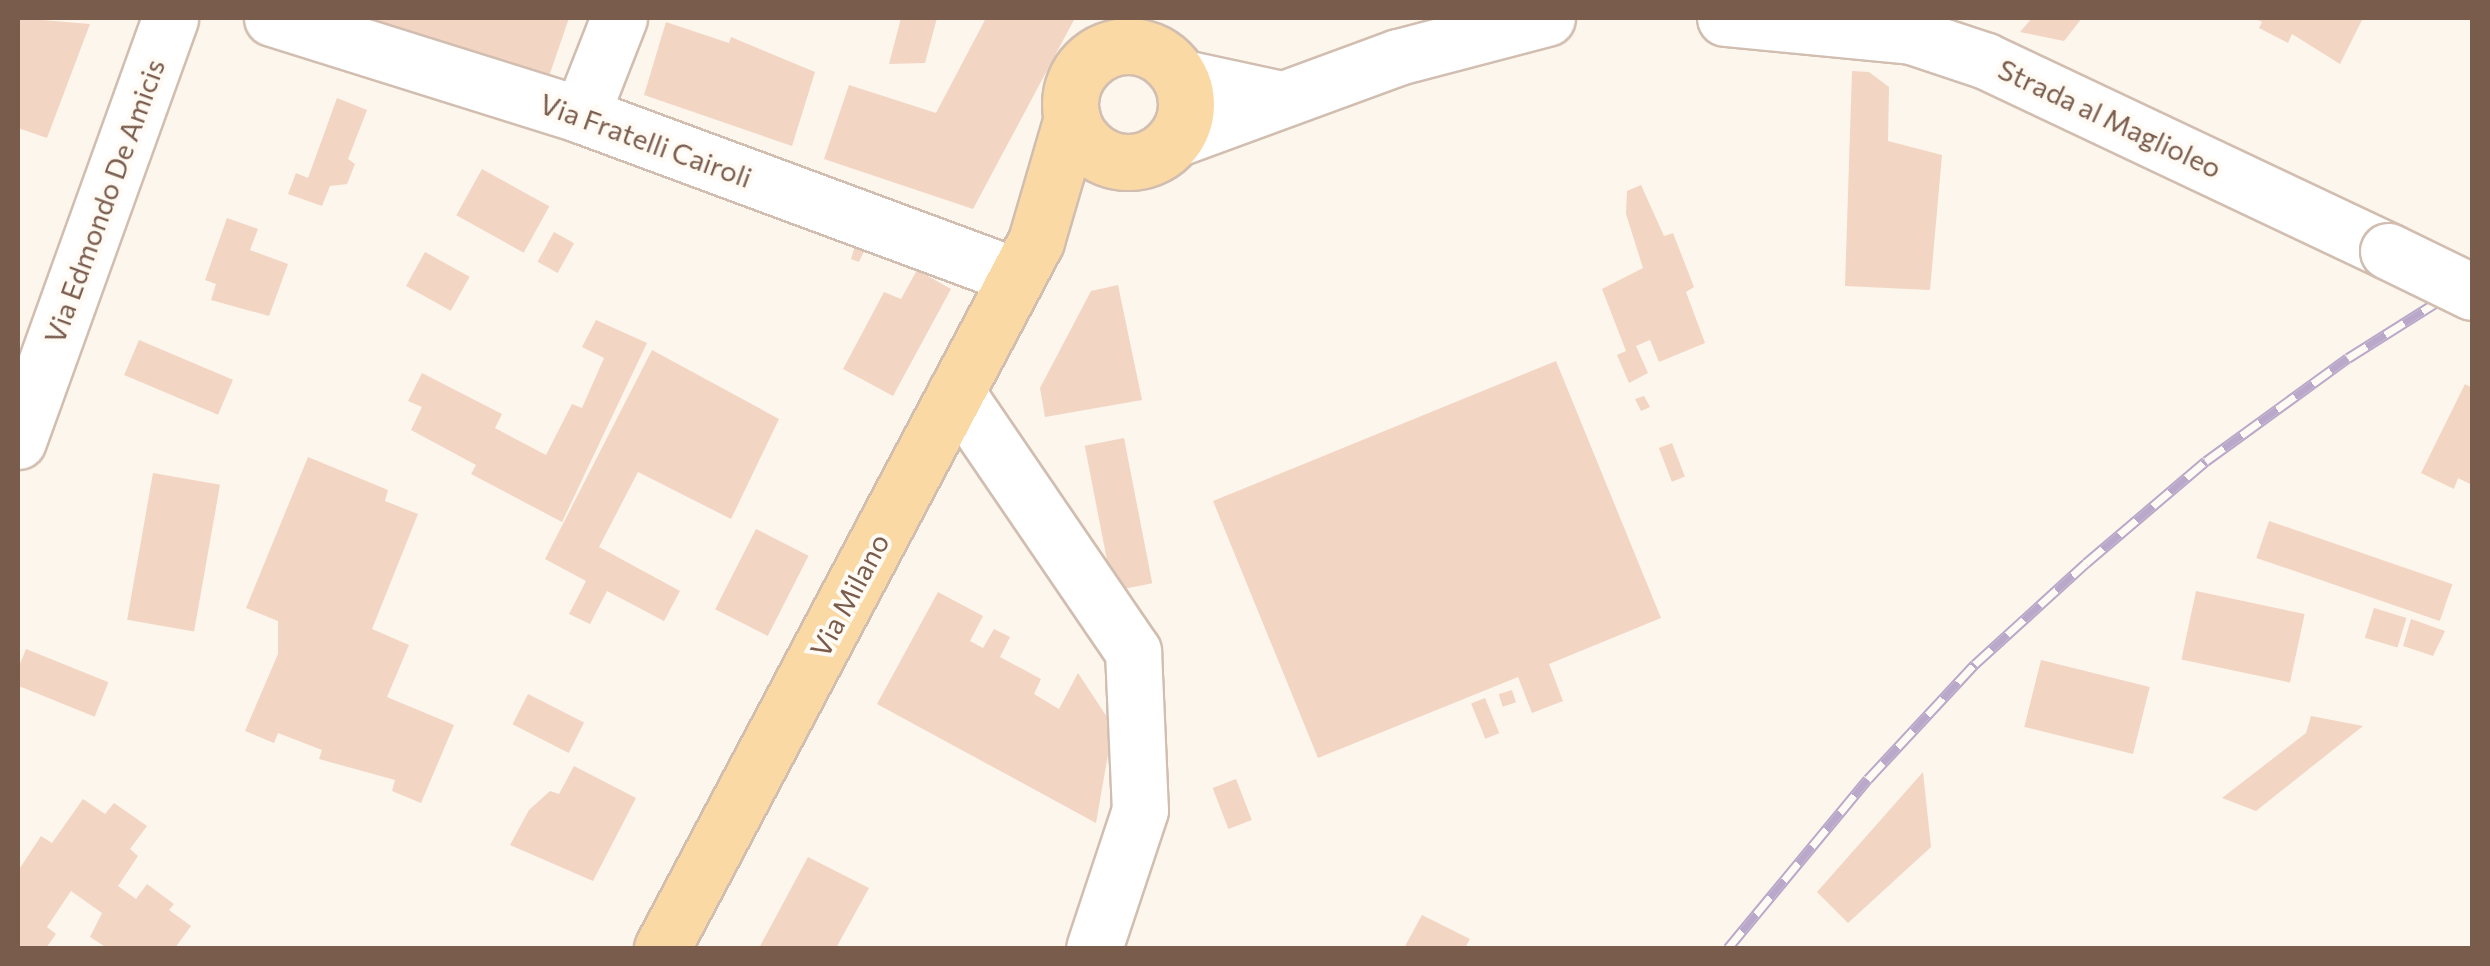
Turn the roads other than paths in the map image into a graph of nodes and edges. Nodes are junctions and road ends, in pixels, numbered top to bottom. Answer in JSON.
{"nodes":[{"id":1,"x":170,"y":18,"type":"edge"},
{"id":2,"x":272,"y":18,"type":"edge"},
{"id":3,"x":620,"y":18,"type":"edge"},
{"id":4,"x":1546,"y":18,"type":"edge"},
{"id":5,"x":1725,"y":18,"type":"edge"},
{"id":6,"x":1111,"y":35,"type":"edge"},
{"id":7,"x":1174,"y":51,"type":"edge"},
{"id":8,"x":1282,"y":99,"type":"junction"},
{"id":9,"x":581,"y":115,"type":"junction"},
{"id":10,"x":1072,"y":118,"type":"junction"},
{"id":11,"x":1175,"y":139,"type":"junction"},
{"id":12,"x":1119,"y":162,"type":"junction"},
{"id":13,"x":1026,"y":259,"type":"junction"},
{"id":14,"x":2472,"y":292,"type":"edge"},
{"id":15,"x":956,"y":392,"type":"junction"},
{"id":16,"x":18,"y":441,"type":"edge"},
{"id":17,"x":662,"y":948,"type":"edge"},
{"id":18,"x":1094,"y":948,"type":"edge"}],
"edges":[{"from":1,"to":16,"type":"street","name":"Via Edmondo De Amicis"},
{"from":2,"to":9,"type":"street","name":"Via Fratelli Cairoli"},
{"from":3,"to":9,"type":"street"},
{"from":4,"to":8,"type":"street"},
{"from":5,"to":14,"type":"street","name":"Strada al Maglioleo","bridge":true},
{"from":6,"to":7,"type":"main road"},
{"from":6,"to":10,"type":"main road"},
{"from":7,"to":8,"type":"street"},
{"from":7,"to":11,"type":"main road"},
{"from":8,"to":11,"type":"street"},
{"from":9,"to":13,"type":"street","name":"Via Fratelli Cairoli"},
{"from":10,"to":12,"type":"main road"},
{"from":10,"to":13,"type":"main road","name":"Via Milano"},
{"from":11,"to":12,"type":"main road"},
{"from":12,"to":13,"type":"main road","name":"Via Milano"},
{"from":13,"to":15,"type":"main road","name":"Via Milano"},
{"from":15,"to":17,"type":"main road","name":"Via Milano"},
{"from":15,"to":18,"type":"street"}]}
